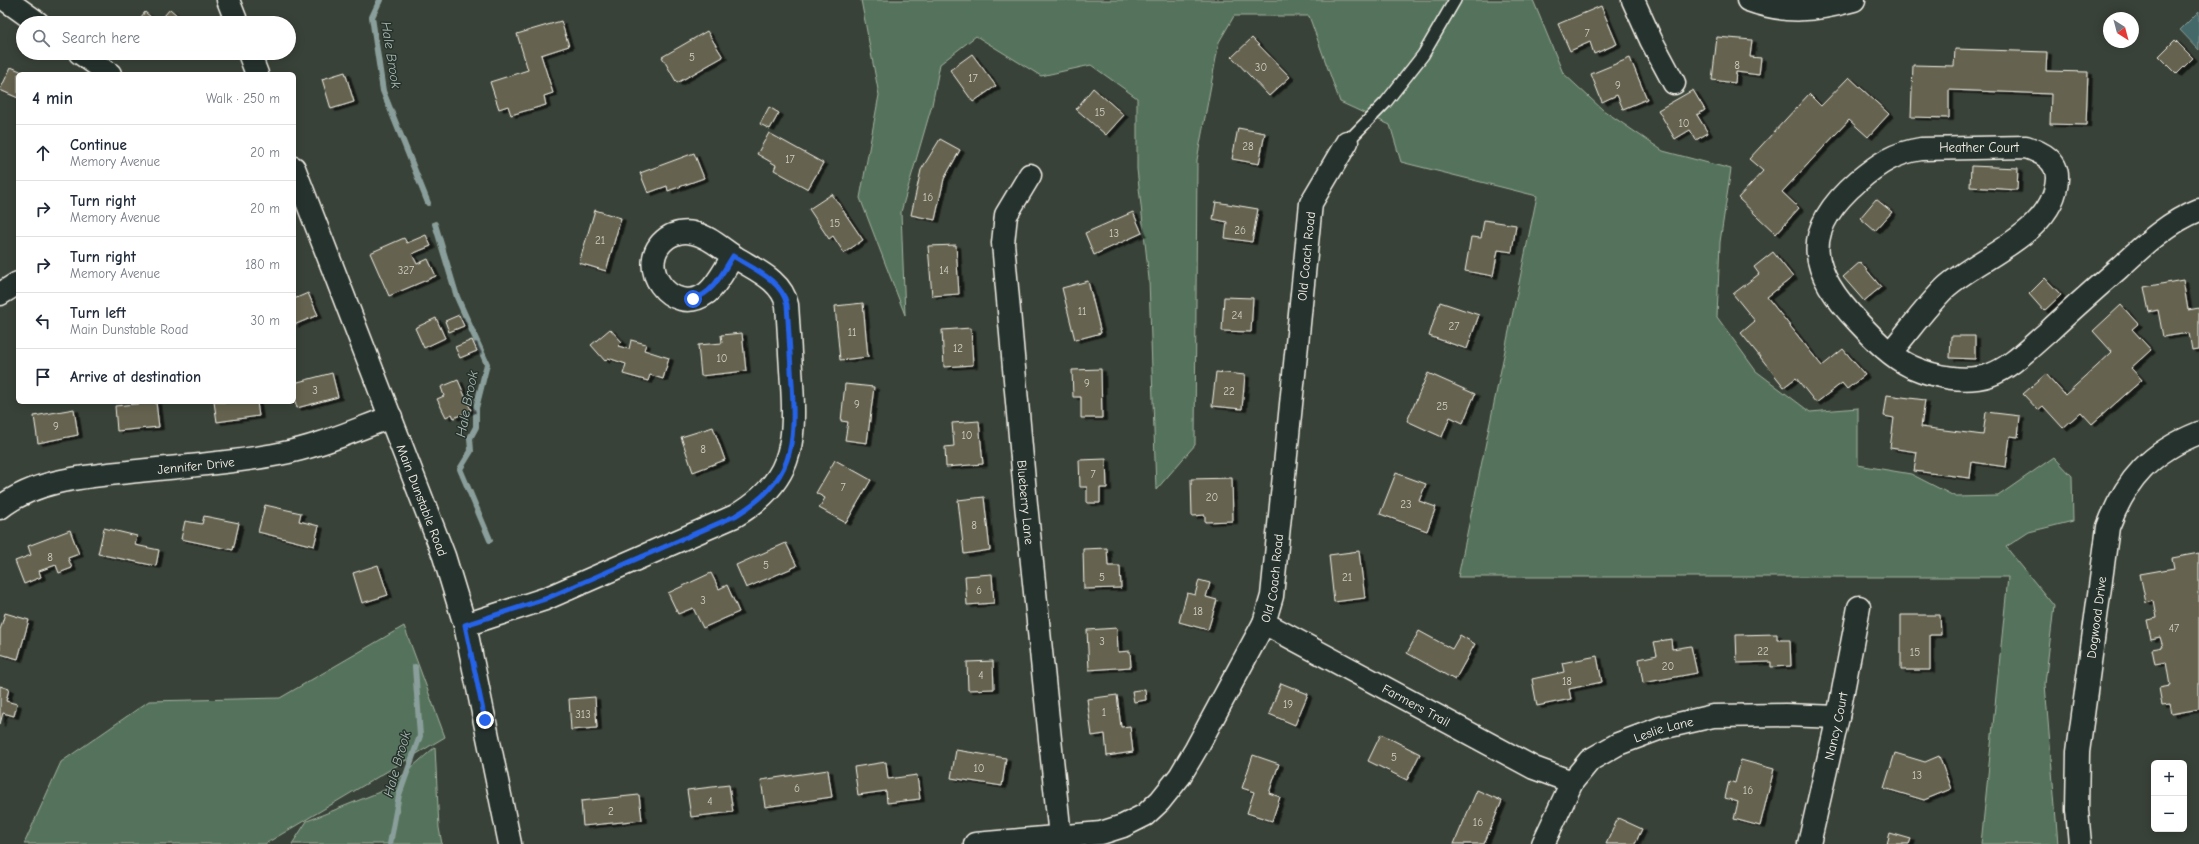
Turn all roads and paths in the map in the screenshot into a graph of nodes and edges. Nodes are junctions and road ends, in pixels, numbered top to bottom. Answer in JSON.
{"nodes":[{"id":1,"x":6,"y":0,"type":"edge"},
{"id":2,"x":228,"y":0,"type":"edge"},
{"id":3,"x":1455,"y":0,"type":"edge"},
{"id":4,"x":1633,"y":0,"type":"edge"},
{"id":5,"x":1748,"y":0,"type":"edge"},
{"id":6,"x":1854,"y":0,"type":"edge"},
{"id":7,"x":28,"y":16,"type":"edge"},
{"id":8,"x":234,"y":16,"type":"edge"},
{"id":9,"x":89,"y":60,"type":"edge"},
{"id":10,"x":251,"y":60,"type":"edge"},
{"id":11,"x":105,"y":72,"type":"edge"},
{"id":12,"x":256,"y":72,"type":"edge"},
{"id":13,"x":1674,"y":83,"type":"dead end"},
{"id":14,"x":1346,"y":142,"type":"joint"},
{"id":15,"x":296,"y":173,"type":"edge"},
{"id":16,"x":1030,"y":175,"type":"dead end"},
{"id":17,"x":2199,"y":210,"type":"edge"},
{"id":18,"x":733,"y":256,"type":"dead end"},
{"id":19,"x":16,"y":284,"type":"edge"},
{"id":20,"x":0,"y":294,"type":"edge"},
{"id":21,"x":1890,"y":353,"type":"junction"},
{"id":22,"x":392,"y":417,"type":"junction"},
{"id":23,"x":2199,"y":433,"type":"edge"},
{"id":24,"x":0,"y":508,"type":"edge"},
{"id":25,"x":1859,"y":607,"type":"dead end"},
{"id":26,"x":1264,"y":623,"type":"junction"},
{"id":27,"x":465,"y":625,"type":"junction"},
{"id":28,"x":1838,"y":717,"type":"junction"},
{"id":29,"x":1572,"y":782,"type":"junction"},
{"id":30,"x":1060,"y":836,"type":"junction"},
{"id":31,"x":510,"y":844,"type":"edge"},
{"id":32,"x":975,"y":844,"type":"edge"},
{"id":33,"x":1543,"y":844,"type":"edge"},
{"id":34,"x":1810,"y":844,"type":"edge"},
{"id":35,"x":2080,"y":844,"type":"edge"}],
"edges":[{"from":1,"to":7,"type":"street"},
{"from":2,"to":8,"type":"street"},
{"from":3,"to":14,"type":"lane"},
{"from":4,"to":13,"type":"street"},
{"from":5,"to":6,"type":"street"},
{"from":9,"to":11,"type":"street"},
{"from":10,"to":12,"type":"street"},
{"from":14,"to":26,"type":"street","name":"Old Coach Road"},
{"from":15,"to":22,"type":"street","name":"Main Dunstable Road"},
{"from":16,"to":30,"type":"street","name":"Blueberry Lane"},
{"from":17,"to":21,"type":"street","name":"Heather Court"},
{"from":18,"to":27,"type":"street"},
{"from":19,"to":20,"type":"street"},
{"from":21,"to":21,"type":"street","name":"Heather Court"},
{"from":22,"to":24,"type":"street","name":"Jennifer Drive"},
{"from":22,"to":27,"type":"street","name":"Main Dunstable Road"},
{"from":23,"to":35,"type":"street","name":"Dogwood Drive"},
{"from":25,"to":28,"type":"street","name":"Nancy Court"},
{"from":26,"to":29,"type":"street","name":"Farmers Trail"},
{"from":26,"to":30,"type":"street","name":"Old Coach Road"},
{"from":27,"to":31,"type":"street","name":"Main Dunstable Road"},
{"from":28,"to":29,"type":"street","name":"Leslie Lane"},
{"from":28,"to":34,"type":"street","name":"Nancy Court"},
{"from":29,"to":33,"type":"street","name":"Leslie Lane"},
{"from":30,"to":32,"type":"street","name":"Old Coach Road"}]}
